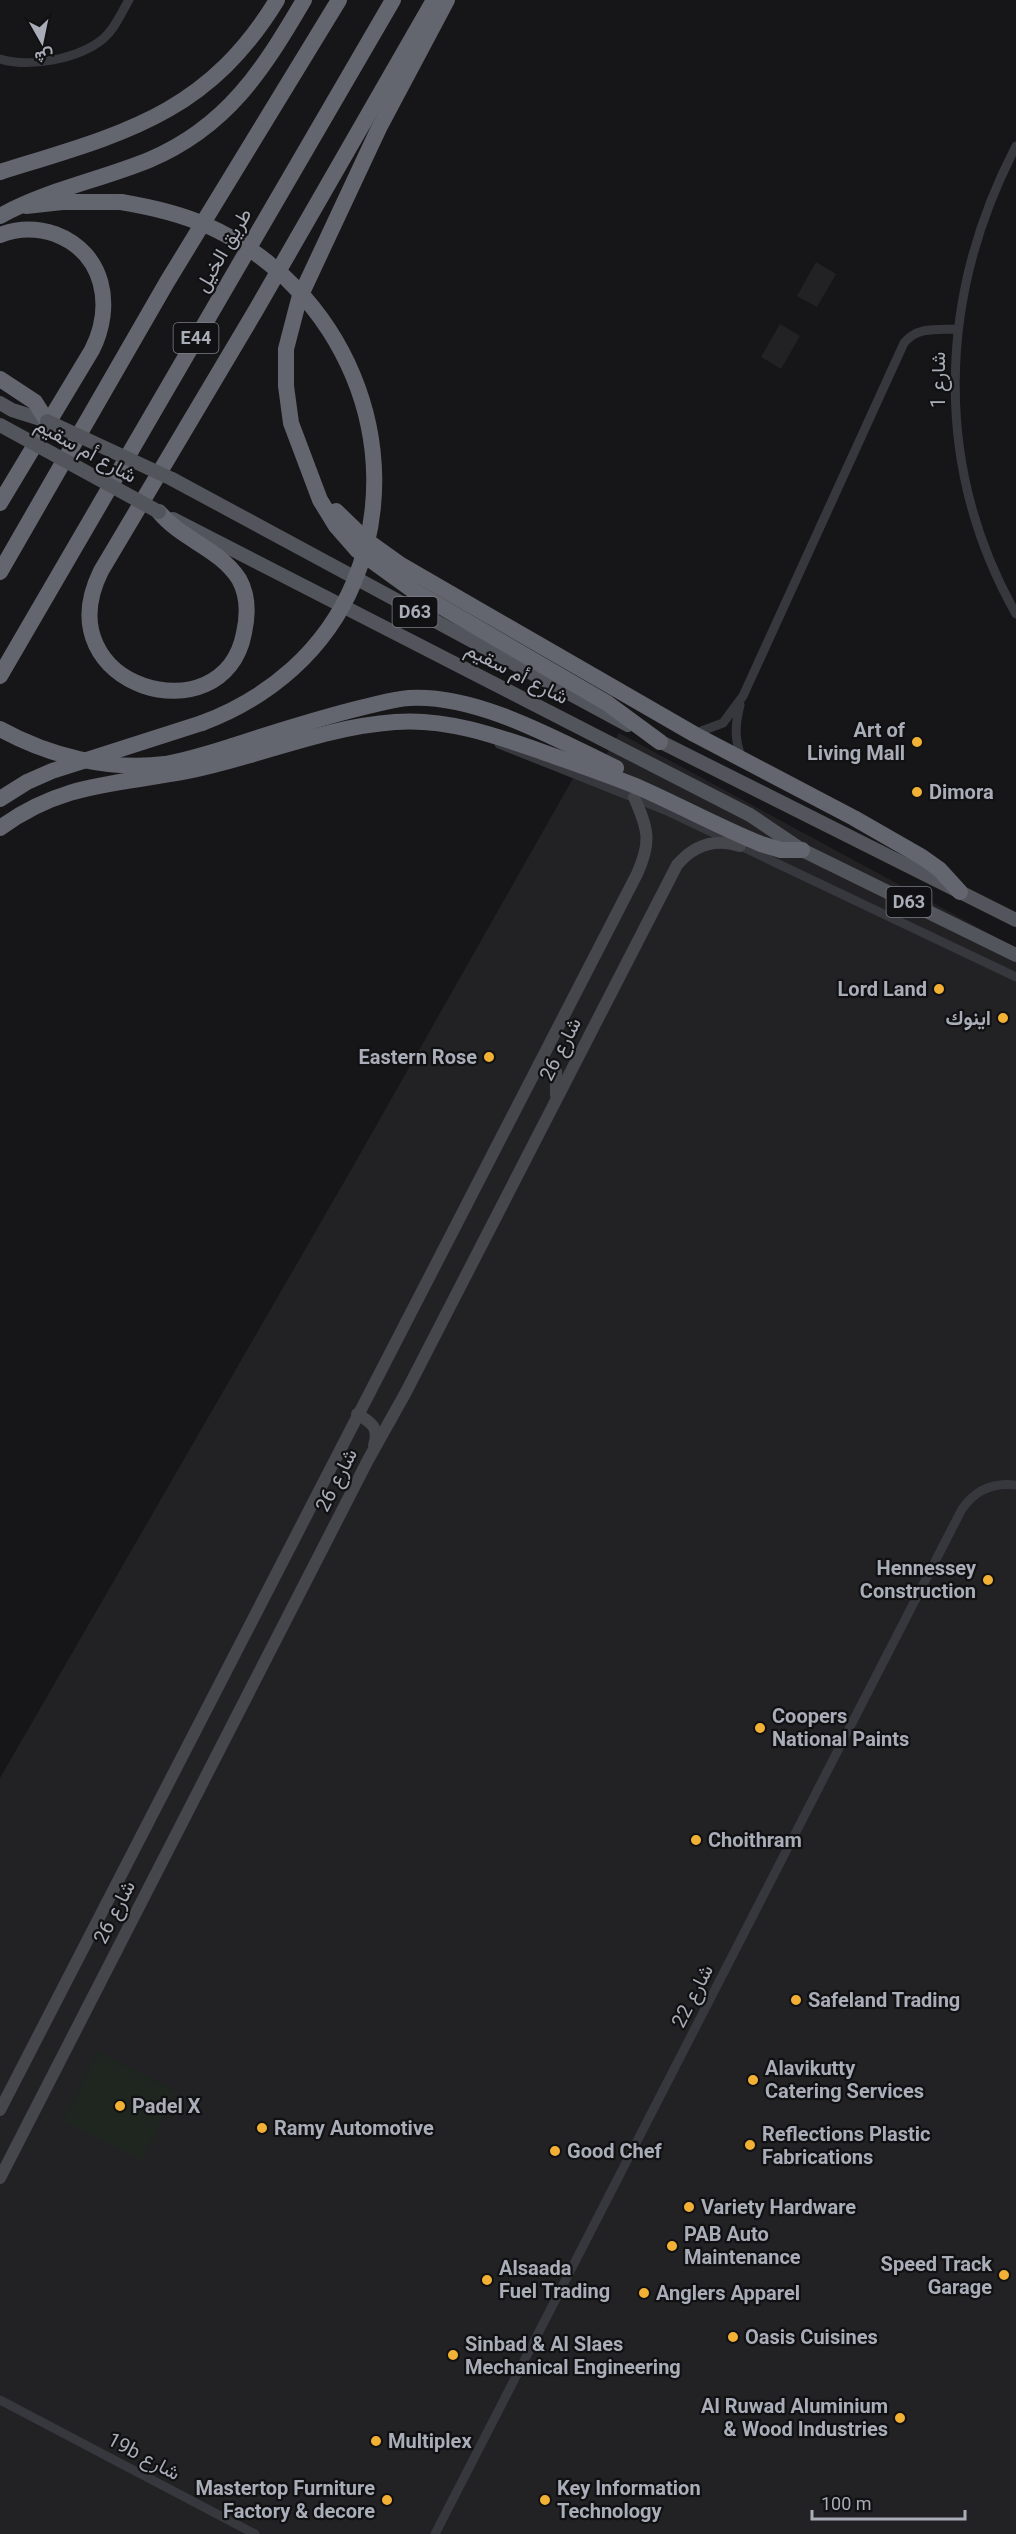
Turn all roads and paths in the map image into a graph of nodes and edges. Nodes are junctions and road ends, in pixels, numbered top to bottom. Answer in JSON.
{"nodes":[{"id":1,"x":129,"y":0,"type":"edge"},
{"id":2,"x":278,"y":0,"type":"edge"},
{"id":3,"x":304,"y":0,"type":"edge"},
{"id":4,"x":339,"y":0,"type":"edge"},
{"id":5,"x":393,"y":0,"type":"edge"},
{"id":6,"x":434,"y":0,"type":"edge"},
{"id":7,"x":447,"y":0,"type":"edge"},
{"id":8,"x":0,"y":59,"type":"edge"},
{"id":9,"x":1016,"y":146,"type":"edge"},
{"id":10,"x":0,"y":172,"type":"edge"},
{"id":11,"x":0,"y":210,"type":"edge"},
{"id":12,"x":0,"y":216,"type":"edge"},
{"id":13,"x":0,"y":235,"type":"edge"},
{"id":14,"x":957,"y":329,"type":"junction"},
{"id":15,"x":0,"y":379,"type":"edge"},
{"id":16,"x":0,"y":403,"type":"edge"},
{"id":17,"x":47,"y":421,"type":"junction"},
{"id":18,"x":0,"y":425,"type":"edge"},
{"id":19,"x":310,"y":474,"type":"junction"},
{"id":20,"x":16,"y":478,"type":"junction"},
{"id":21,"x":0,"y":493,"type":"edge"},
{"id":22,"x":0,"y":504,"type":"edge"},
{"id":23,"x":159,"y":512,"type":"junction"},
{"id":24,"x":0,"y":572,"type":"edge"},
{"id":25,"x":1016,"y":614,"type":"edge"},
{"id":26,"x":0,"y":676,"type":"edge"},
{"id":27,"x":743,"y":696,"type":"junction"},
{"id":28,"x":0,"y":729,"type":"edge"},
{"id":29,"x":476,"y":731,"type":"junction"},
{"id":30,"x":694,"y":734,"type":"junction"},
{"id":31,"x":660,"y":742,"type":"junction"},
{"id":32,"x":743,"y":761,"type":"junction"},
{"id":33,"x":634,"y":797,"type":"junction"},
{"id":34,"x":0,"y":799,"type":"edge"},
{"id":35,"x":0,"y":828,"type":"edge"},
{"id":36,"x":740,"y":846,"type":"junction"},
{"id":37,"x":797,"y":846,"type":"junction"},
{"id":38,"x":960,"y":892,"type":"junction"},
{"id":39,"x":1016,"y":920,"type":"edge"},
{"id":40,"x":1016,"y":955,"type":"edge"},
{"id":41,"x":1016,"y":977,"type":"edge"},
{"id":42,"x":539,"y":1064,"type":"junction"},
{"id":43,"x":555,"y":1100,"type":"junction"},
{"id":44,"x":357,"y":1414,"type":"junction"},
{"id":45,"x":368,"y":1460,"type":"junction"},
{"id":46,"x":1016,"y":1485,"type":"edge"},
{"id":47,"x":0,"y":2110,"type":"edge"},
{"id":48,"x":0,"y":2178,"type":"edge"},
{"id":49,"x":0,"y":2401,"type":"edge"},
{"id":50,"x":255,"y":2534,"type":"edge"},
{"id":51,"x":435,"y":2534,"type":"edge"}],
"edges":[{"from":1,"to":8,"type":"street"},
{"from":2,"to":10,"type":"highway"},
{"from":3,"to":12,"type":"highway","bridge":true},
{"from":4,"to":24,"type":"highway","name":"طريق الخيل","number":"E44"},
{"from":5,"to":26,"type":"highway","name":"طريق الخيل","number":"E44"},
{"from":6,"to":23,"type":"highway"},
{"from":7,"to":19,"type":"highway"},
{"from":9,"to":14,"type":"street","name":"شارع 1"},
{"from":11,"to":34,"type":"highway","bridge":true},
{"from":13,"to":20,"type":"highway"},
{"from":14,"to":25,"type":"street","name":"شارع 1"},
{"from":14,"to":27,"type":"street"},
{"from":15,"to":17,"type":"highway"},
{"from":16,"to":17,"type":"main road","name":"شارع أم سقيم","number":"D63"},
{"from":17,"to":31,"type":"main road","name":"شارع أم سقيم","number":"D63","bridge":true},
{"from":18,"to":23,"type":"main road","name":"شارع أم سقيم","number":"D63","bridge":true},
{"from":19,"to":30,"type":"highway"},
{"from":19,"to":31,"type":"highway"},
{"from":20,"to":21,"type":"highway"},
{"from":20,"to":22,"type":"highway"},
{"from":23,"to":37,"type":"main road","name":"شارع أم سقيم","number":"D63"},
{"from":27,"to":30,"type":"street"},
{"from":27,"to":32,"type":"street"},
{"from":28,"to":37,"type":"highway","bridge":true},
{"from":29,"to":33,"type":"street"},
{"from":29,"to":35,"type":"highway"},
{"from":29,"to":37,"type":"highway"},
{"from":30,"to":32,"type":"highway"},
{"from":31,"to":38,"type":"main road","name":"شارع أم سقيم","number":"D63"},
{"from":32,"to":38,"type":"highway"},
{"from":33,"to":36,"type":"street"},
{"from":33,"to":42,"type":"main road","name":"شارع 26"},
{"from":36,"to":41,"type":"street"},
{"from":36,"to":43,"type":"main road","name":"شارع 26"},
{"from":37,"to":40,"type":"main road","name":"شارع أم سقيم","number":"D63"},
{"from":38,"to":39,"type":"main road","name":"شارع أم سقيم","number":"D63"},
{"from":42,"to":43,"type":"main road"},
{"from":42,"to":44,"type":"main road","name":"شارع 26"},
{"from":43,"to":45,"type":"main road","name":"شارع 26"},
{"from":44,"to":45,"type":"main road"},
{"from":44,"to":47,"type":"main road","name":"شارع 26"},
{"from":45,"to":48,"type":"main road","name":"شارع 26"},
{"from":46,"to":51,"type":"street","name":"شارع 22"},
{"from":49,"to":50,"type":"street","name":"19b شارع"}]}
